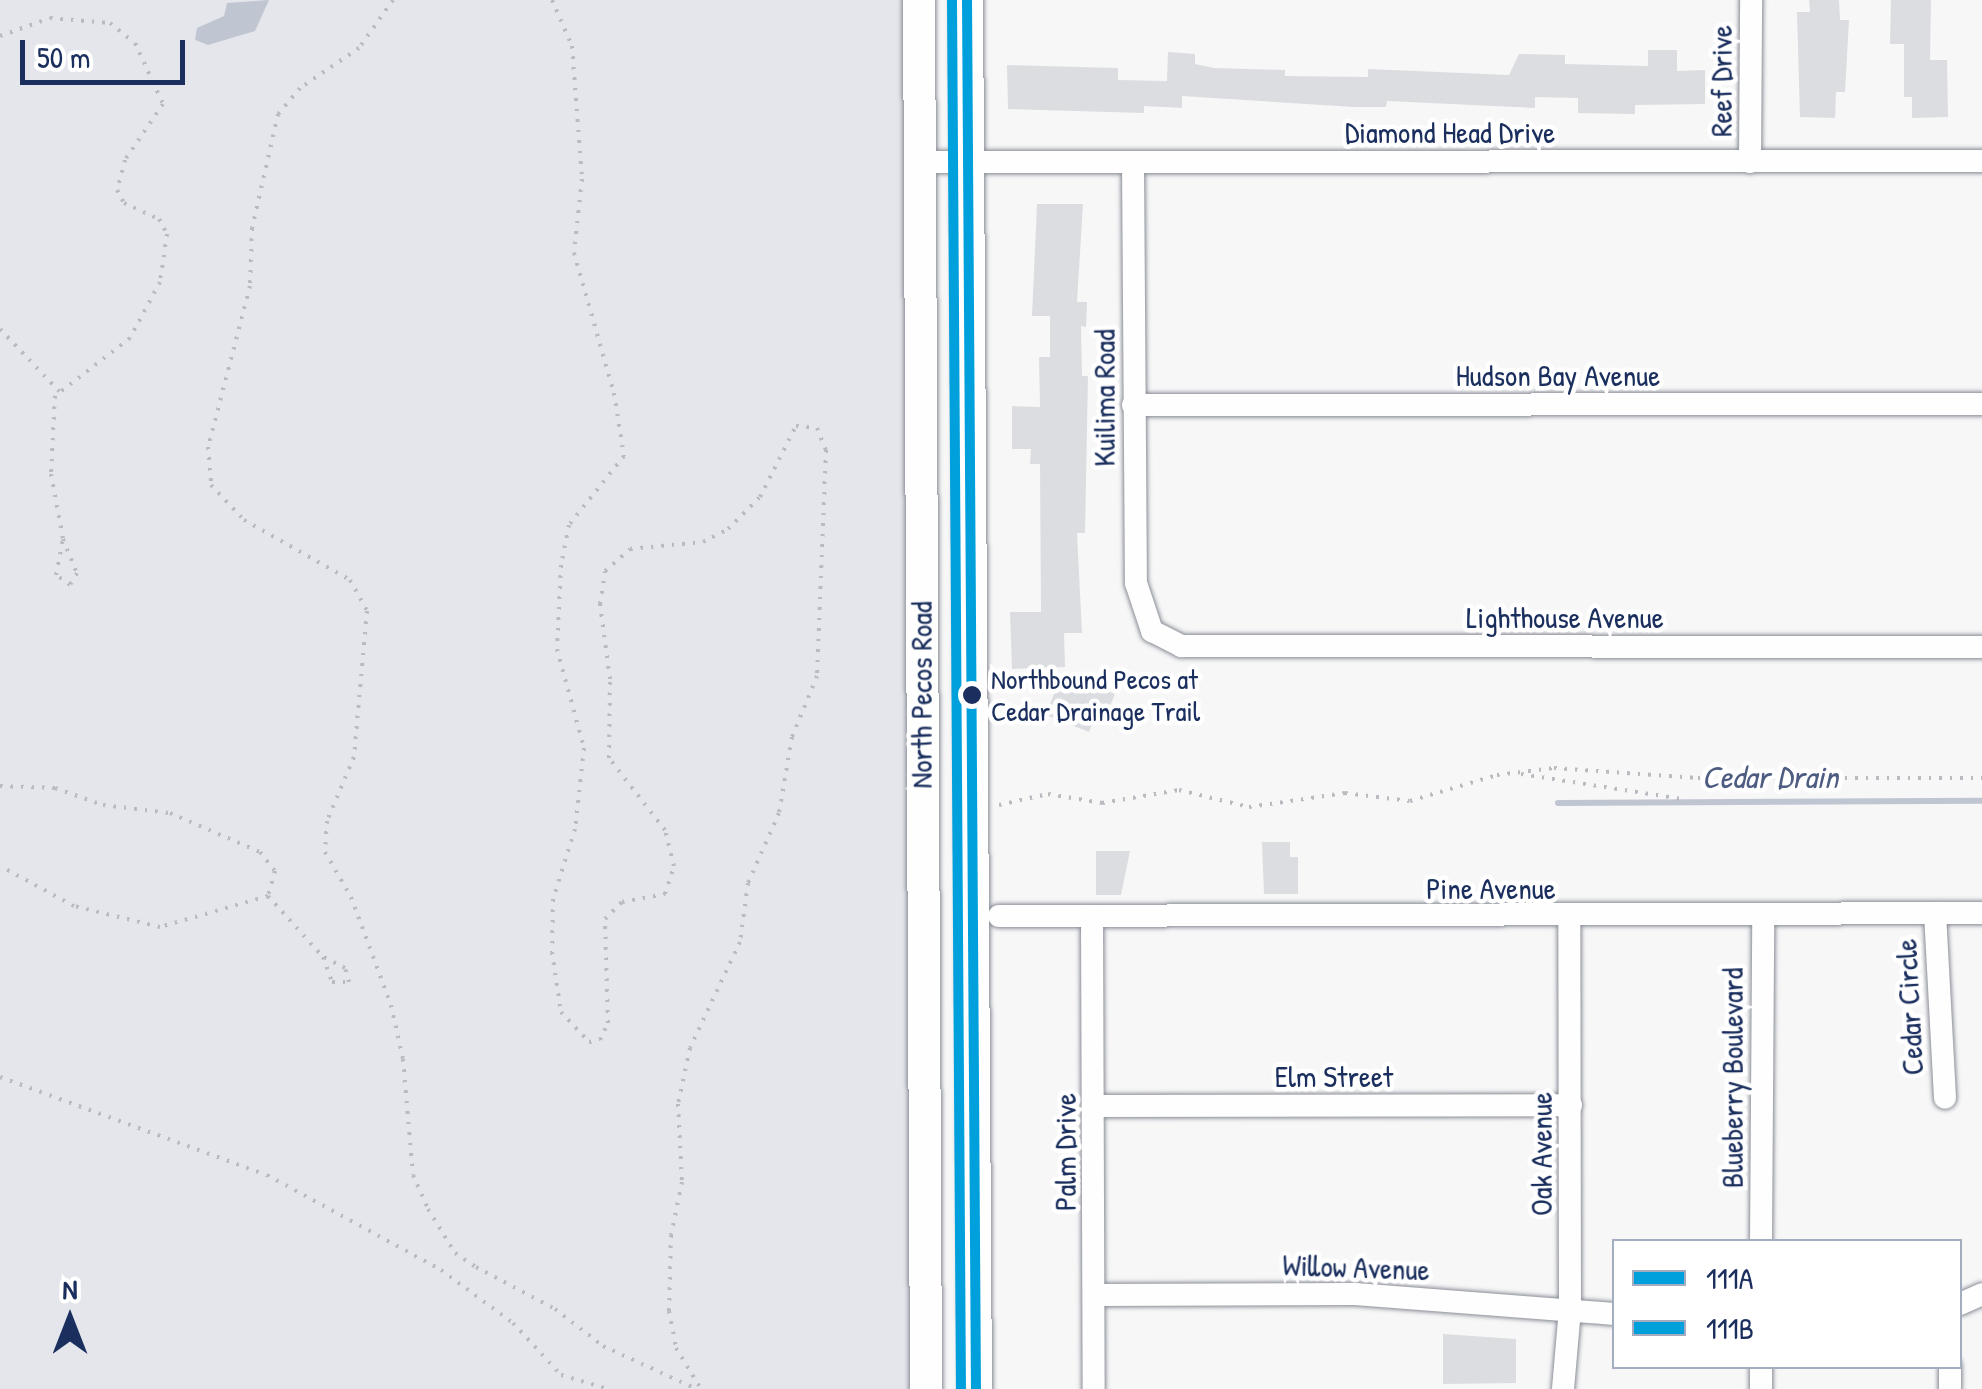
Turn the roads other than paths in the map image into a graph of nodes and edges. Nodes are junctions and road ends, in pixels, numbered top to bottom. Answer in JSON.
{"nodes":[{"id":1,"x":919,"y":0,"type":"edge"},
{"id":2,"x":967,"y":0,"type":"edge"},
{"id":3,"x":1752,"y":0,"type":"edge"},
{"id":4,"x":1982,"y":161,"type":"edge"},
{"id":5,"x":919,"y":162,"type":"junction"},
{"id":6,"x":966,"y":162,"type":"junction"},
{"id":7,"x":1133,"y":162,"type":"junction"},
{"id":8,"x":1750,"y":162,"type":"junction"},
{"id":9,"x":1982,"y":404,"type":"edge"},
{"id":10,"x":1133,"y":406,"type":"junction"},
{"id":11,"x":1152,"y":631,"type":"joint"},
{"id":12,"x":1982,"y":647,"type":"edge"},
{"id":13,"x":1936,"y":912,"type":"junction"},
{"id":14,"x":1982,"y":913,"type":"edge"},
{"id":15,"x":999,"y":916,"type":"dead end"},
{"id":16,"x":1092,"y":916,"type":"junction"},
{"id":17,"x":1763,"y":916,"type":"junction"},
{"id":18,"x":1569,"y":919,"type":"junction"},
{"id":19,"x":1945,"y":1098,"type":"dead end"},
{"id":20,"x":1571,"y":1105,"type":"junction"},
{"id":21,"x":1096,"y":1106,"type":"junction"},
{"id":22,"x":1761,"y":1239,"type":"edge"},
{"id":23,"x":1095,"y":1295,"type":"junction"},
{"id":24,"x":1570,"y":1309,"type":"junction"},
{"id":25,"x":1612,"y":1314,"type":"edge"},
{"id":26,"x":926,"y":1389,"type":"edge"},
{"id":27,"x":976,"y":1389,"type":"edge"},
{"id":28,"x":1094,"y":1389,"type":"edge"},
{"id":29,"x":1563,"y":1389,"type":"edge"}],
"edges":[{"from":1,"to":5,"type":"main road","name":"North Pecos Road"},
{"from":2,"to":6,"type":"main road","name":"North Pecos Road"},
{"from":3,"to":8,"type":"street","name":"Reef Drive"},
{"from":4,"to":8,"type":"street","name":"Diamond Head Drive"},
{"from":5,"to":6,"type":"street","name":"Diamond Head Drive"},
{"from":5,"to":26,"type":"main road","name":"North Pecos Road"},
{"from":6,"to":7,"type":"street","name":"Diamond Head Drive"},
{"from":6,"to":27,"type":"main road","name":"North Pecos Road"},
{"from":7,"to":8,"type":"street","name":"Diamond Head Drive"},
{"from":7,"to":10,"type":"street","name":"Kuilima Road"},
{"from":9,"to":10,"type":"street","name":"Hudson Bay Avenue"},
{"from":10,"to":11,"type":"street","name":"Kuilima Road"},
{"from":11,"to":12,"type":"street","name":"Lighthouse Avenue"},
{"from":13,"to":14,"type":"street","name":"Pine Avenue"},
{"from":13,"to":17,"type":"street","name":"Pine Avenue"},
{"from":13,"to":19,"type":"street","name":"Cedar Circle"},
{"from":15,"to":16,"type":"street","name":"Pine Avenue"},
{"from":16,"to":18,"type":"street","name":"Pine Avenue"},
{"from":16,"to":21,"type":"street","name":"Palm Drive"},
{"from":17,"to":18,"type":"street","name":"Pine Avenue"},
{"from":17,"to":22,"type":"street","name":"Blueberry Boulevard"},
{"from":18,"to":20,"type":"street","name":"Oak Avenue"},
{"from":20,"to":21,"type":"street","name":"Elm Street"},
{"from":20,"to":24,"type":"street","name":"Oak Avenue"},
{"from":21,"to":23,"type":"street","name":"Palm Drive"},
{"from":23,"to":24,"type":"street","name":"Willow Avenue"},
{"from":23,"to":28,"type":"street","name":"Palm Drive"},
{"from":24,"to":25,"type":"street","name":"Willow Avenue"},
{"from":24,"to":29,"type":"street","name":"Oak Avenue"}]}
